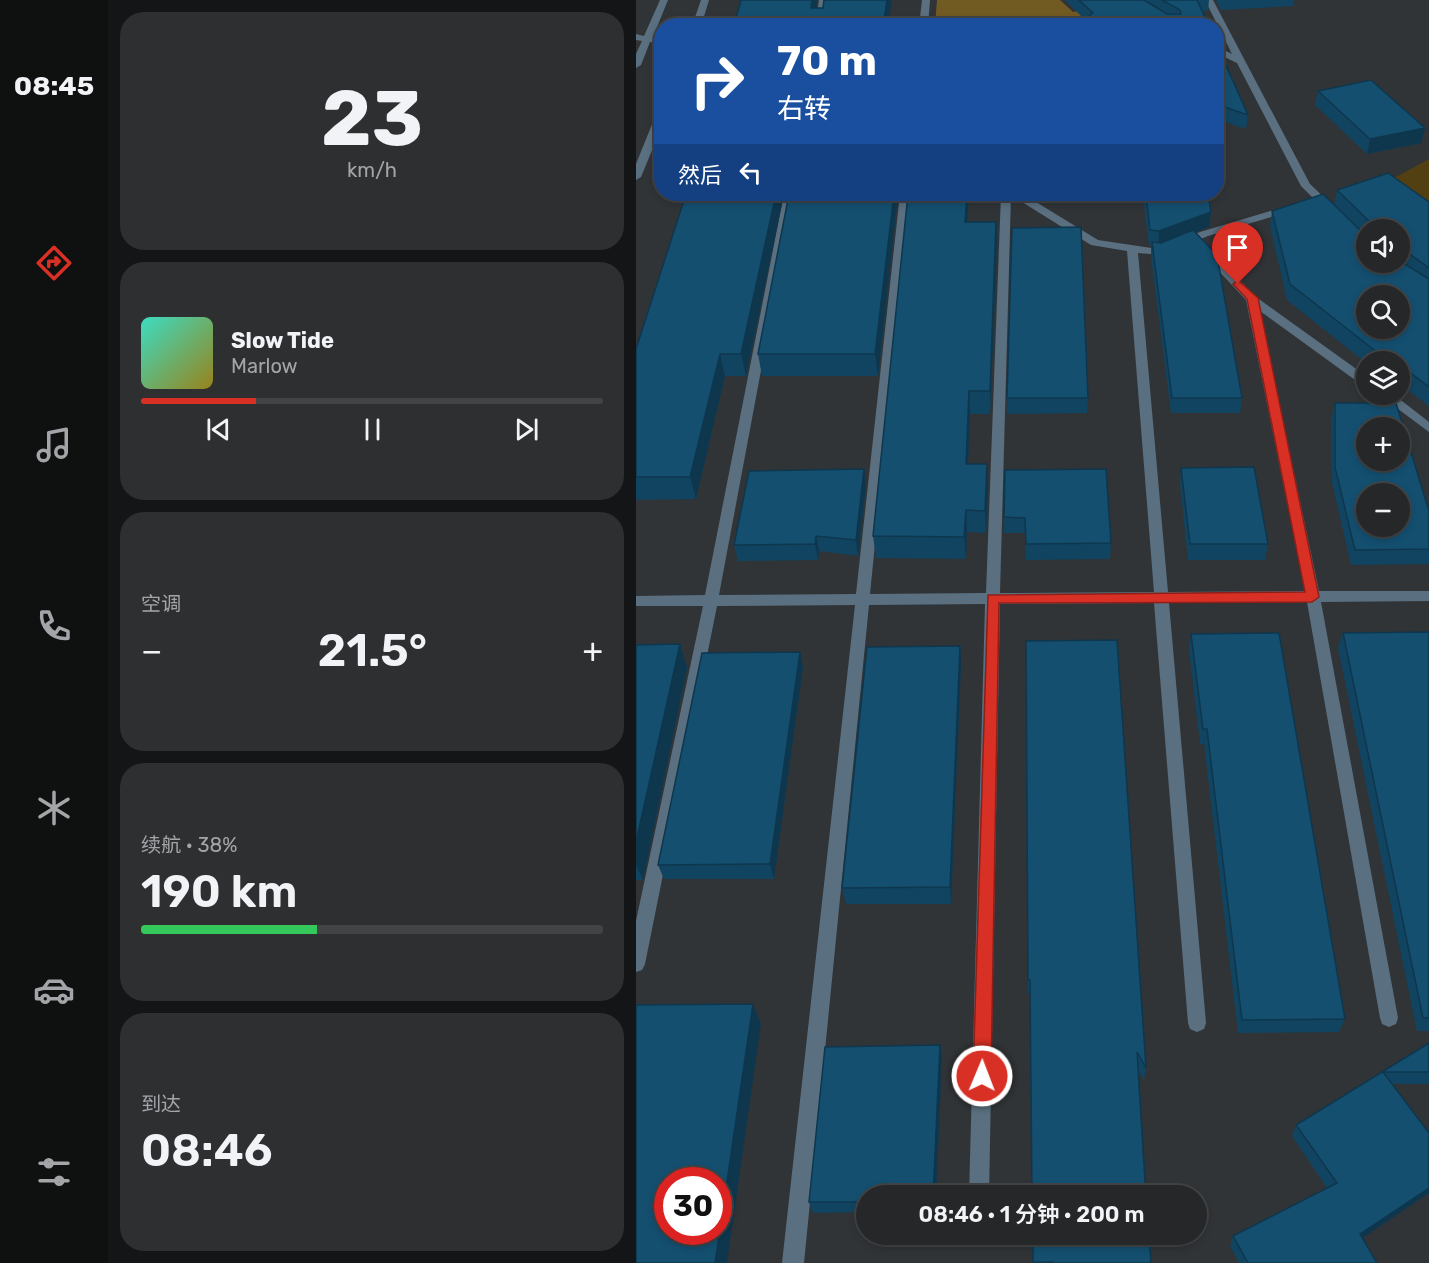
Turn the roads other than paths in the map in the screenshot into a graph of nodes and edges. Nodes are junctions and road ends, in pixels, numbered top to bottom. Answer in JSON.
{"nodes":[{"id":1,"x":664,"y":0,"type":"edge"},
{"id":2,"x":705,"y":0,"type":"edge"},
{"id":3,"x":823,"y":0,"type":"edge"},
{"id":4,"x":926,"y":0,"type":"edge"},
{"id":5,"x":1209,"y":0,"type":"edge"},
{"id":6,"x":657,"y":18,"type":"edge"},
{"id":7,"x":699,"y":18,"type":"edge"},
{"id":8,"x":820,"y":18,"type":"edge"},
{"id":9,"x":924,"y":18,"type":"edge"},
{"id":10,"x":1219,"y":18,"type":"edge"},
{"id":11,"x":654,"y":24,"type":"edge"},
{"id":12,"x":1224,"y":28,"type":"edge"},
{"id":13,"x":636,"y":37,"type":"edge"},
{"id":14,"x":648,"y":39,"type":"junction"},
{"id":15,"x":654,"y":40,"type":"edge"},
{"id":16,"x":1224,"y":53,"type":"edge"},
{"id":17,"x":1242,"y":62,"type":"junction"},
{"id":18,"x":636,"y":65,"type":"edge"},
{"id":19,"x":654,"y":140,"type":"edge"},
{"id":20,"x":636,"y":177,"type":"edge"},
{"id":21,"x":788,"y":201,"type":"edge"},
{"id":22,"x":904,"y":201,"type":"edge"},
{"id":23,"x":1005,"y":201,"type":"edge"},
{"id":24,"x":1027,"y":201,"type":"edge"},
{"id":25,"x":1309,"y":202,"type":"junction"},
{"id":26,"x":1335,"y":215,"type":"edge"},
{"id":27,"x":1194,"y":238,"type":"junction"},
{"id":28,"x":1132,"y":249,"type":"junction"},
{"id":29,"x":1252,"y":298,"type":"junction"},
{"id":30,"x":1356,"y":375,"type":"edge"},
{"id":31,"x":1399,"y":405,"type":"edge"},
{"id":32,"x":1429,"y":428,"type":"edge"},
{"id":33,"x":1429,"y":596,"type":"edge"},
{"id":34,"x":1163,"y":597,"type":"junction"},
{"id":35,"x":1312,"y":597,"type":"junction"},
{"id":36,"x":993,"y":598,"type":"junction"},
{"id":37,"x":861,"y":599,"type":"junction"},
{"id":38,"x":636,"y":601,"type":"edge"},
{"id":39,"x":711,"y":601,"type":"junction"},
{"id":40,"x":636,"y":964,"type":"edge"},
{"id":41,"x":1389,"y":1018,"type":"dead end"},
{"id":42,"x":1197,"y":1023,"type":"dead end"},
{"id":43,"x":979,"y":1185,"type":"edge"},
{"id":44,"x":793,"y":1263,"type":"edge"}],
"edges":[{"from":1,"to":6,"type":"street"},
{"from":2,"to":7,"type":"street"},
{"from":3,"to":8,"type":"street"},
{"from":4,"to":9,"type":"street"},
{"from":5,"to":10,"type":"street"},
{"from":11,"to":14,"type":"street"},
{"from":12,"to":17,"type":"street"},
{"from":13,"to":14,"type":"street"},
{"from":14,"to":15,"type":"street"},
{"from":14,"to":18,"type":"street"},
{"from":16,"to":17,"type":"street"},
{"from":17,"to":25,"type":"street"},
{"from":19,"to":20,"type":"street"},
{"from":21,"to":39,"type":"street"},
{"from":22,"to":37,"type":"street"},
{"from":23,"to":36,"type":"street"},
{"from":24,"to":28,"type":"street"},
{"from":25,"to":26,"type":"street"},
{"from":25,"to":27,"type":"street"},
{"from":27,"to":28,"type":"street"},
{"from":27,"to":29,"type":"street"},
{"from":28,"to":34,"type":"street"},
{"from":29,"to":30,"type":"street"},
{"from":29,"to":35,"type":"street"},
{"from":31,"to":32,"type":"street"},
{"from":33,"to":35,"type":"street"},
{"from":34,"to":35,"type":"street"},
{"from":34,"to":36,"type":"street"},
{"from":34,"to":42,"type":"street"},
{"from":35,"to":41,"type":"street"},
{"from":36,"to":37,"type":"street"},
{"from":36,"to":43,"type":"street"},
{"from":37,"to":39,"type":"street"},
{"from":37,"to":44,"type":"street"},
{"from":38,"to":39,"type":"street"},
{"from":39,"to":40,"type":"street"}]}
